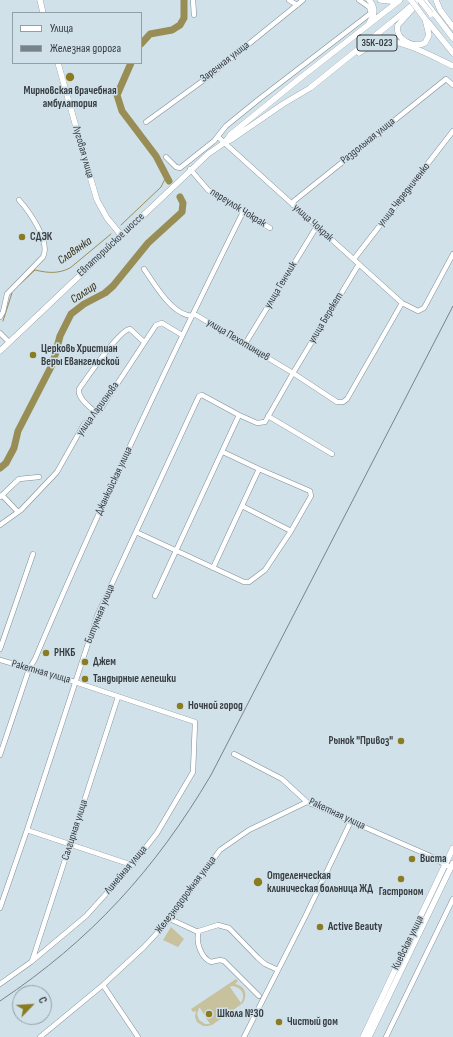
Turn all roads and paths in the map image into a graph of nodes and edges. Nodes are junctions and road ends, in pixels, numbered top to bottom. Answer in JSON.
{"nodes":[{"id":1,"x":40,"y":0,"type":"edge"},
{"id":2,"x":194,"y":0,"type":"edge"},
{"id":3,"x":289,"y":0,"type":"edge"},
{"id":4,"x":303,"y":0,"type":"edge"},
{"id":5,"x":359,"y":0,"type":"edge"},
{"id":6,"x":369,"y":0,"type":"edge"},
{"id":7,"x":380,"y":0,"type":"edge"},
{"id":8,"x":394,"y":0,"type":"edge"},
{"id":9,"x":400,"y":0,"type":"edge"},
{"id":10,"x":411,"y":0,"type":"edge"},
{"id":11,"x":419,"y":0,"type":"edge"},
{"id":12,"x":424,"y":0,"type":"edge"},
{"id":13,"x":436,"y":0,"type":"edge"},
{"id":14,"x":297,"y":5,"type":"junction"},
{"id":15,"x":43,"y":12,"type":"edge"},
{"id":16,"x":432,"y":13,"type":"junction"},
{"id":17,"x":194,"y":14,"type":"dead end"},
{"id":18,"x":425,"y":19,"type":"junction"},
{"id":19,"x":366,"y":27,"type":"junction"},
{"id":20,"x":453,"y":27,"type":"edge"},
{"id":21,"x":453,"y":38,"type":"edge"},
{"id":22,"x":453,"y":43,"type":"edge"},
{"id":23,"x":453,"y":53,"type":"edge"},
{"id":24,"x":58,"y":64,"type":"edge"},
{"id":25,"x":453,"y":66,"type":"edge"},
{"id":26,"x":453,"y":85,"type":"edge"},
{"id":27,"x":310,"y":88,"type":"junction"},
{"id":28,"x":146,"y":122,"type":"dead end"},
{"id":29,"x":453,"y":131,"type":"edge"},
{"id":30,"x":218,"y":137,"type":"junction"},
{"id":31,"x":224,"y":143,"type":"junction"},
{"id":32,"x":166,"y":157,"type":"dead end"},
{"id":33,"x":190,"y":169,"type":"junction"},
{"id":34,"x":19,"y":200,"type":"dead end"},
{"id":35,"x":293,"y":205,"type":"junction"},
{"id":36,"x":243,"y":212,"type":"junction"},
{"id":37,"x":317,"y":226,"type":"junction"},
{"id":38,"x":270,"y":228,"type":"dead end"},
{"id":39,"x":121,"y":235,"type":"junction"},
{"id":40,"x":453,"y":254,"type":"edge"},
{"id":41,"x":354,"y":260,"type":"junction"},
{"id":42,"x":359,"y":264,"type":"junction"},
{"id":43,"x":144,"y":269,"type":"dead end"},
{"id":44,"x":402,"y":303,"type":"junction"},
{"id":45,"x":192,"y":315,"type":"junction"},
{"id":46,"x":0,"y":317,"type":"edge"},
{"id":47,"x":0,"y":333,"type":"edge"},
{"id":48,"x":182,"y":335,"type":"junction"},
{"id":49,"x":9,"y":342,"type":"junction"},
{"id":50,"x":144,"y":342,"type":"junction"},
{"id":51,"x":245,"y":344,"type":"junction"},
{"id":52,"x":0,"y":351,"type":"edge"},
{"id":53,"x":293,"y":373,"type":"junction"},
{"id":54,"x":96,"y":414,"type":"junction"},
{"id":55,"x":239,"y":415,"type":"junction"},
{"id":56,"x":268,"y":416,"type":"junction"},
{"id":57,"x":263,"y":423,"type":"joint"},
{"id":58,"x":223,"y":452,"type":"junction"},
{"id":59,"x":332,"y":454,"type":"dead end"},
{"id":60,"x":259,"y":469,"type":"junction"},
{"id":61,"x":39,"y":477,"type":"dead end"},
{"id":62,"x":1,"y":496,"type":"edge"},
{"id":63,"x":242,"y":506,"type":"junction"},
{"id":64,"x":18,"y":512,"type":"junction"},
{"id":65,"x":0,"y":525,"type":"edge"},
{"id":66,"x":292,"y":531,"type":"junction"},
{"id":67,"x":136,"y":532,"type":"junction"},
{"id":68,"x":176,"y":550,"type":"junction"},
{"id":69,"x":34,"y":554,"type":"dead end"},
{"id":70,"x":213,"y":568,"type":"junction"},
{"id":71,"x":155,"y":596,"type":"dead end"},
{"id":72,"x":0,"y":649,"type":"edge"},
{"id":73,"x":0,"y":660,"type":"edge"},
{"id":74,"x":29,"y":669,"type":"junction"},
{"id":75,"x":75,"y":682,"type":"junction"},
{"id":76,"x":118,"y":697,"type":"junction"},
{"id":77,"x":195,"y":722,"type":"joint"},
{"id":78,"x":234,"y":754,"type":"dead end"},
{"id":79,"x":0,"y":755,"type":"edge"},
{"id":80,"x":307,"y":802,"type":"junction"},
{"id":81,"x":351,"y":821,"type":"junction"},
{"id":82,"x":27,"y":830,"type":"junction"},
{"id":83,"x":71,"y":844,"type":"junction"},
{"id":84,"x":453,"y":848,"type":"edge"},
{"id":85,"x":132,"y":865,"type":"junction"},
{"id":86,"x":451,"y":866,"type":"edge"},
{"id":87,"x":453,"y":899,"type":"edge"},
{"id":88,"x":1,"y":900,"type":"edge"},
{"id":89,"x":0,"y":908,"type":"edge"},
{"id":90,"x":170,"y":919,"type":"junction"},
{"id":91,"x":198,"y":932,"type":"junction"},
{"id":92,"x":31,"y":962,"type":"junction"},
{"id":93,"x":278,"y":970,"type":"junction"},
{"id":94,"x":0,"y":984,"type":"edge"},
{"id":95,"x":103,"y":985,"type":"junction"},
{"id":96,"x":259,"y":996,"type":"dead end"},
{"id":97,"x":40,"y":1037,"type":"edge"},
{"id":98,"x":138,"y":1037,"type":"edge"},
{"id":99,"x":244,"y":1037,"type":"edge"},
{"id":100,"x":363,"y":1037,"type":"edge"},
{"id":101,"x":369,"y":1037,"type":"edge"},
{"id":102,"x":386,"y":1037,"type":"edge"}],
"edges":[{"from":1,"to":15,"type":"main road"},
{"from":2,"to":17,"type":"street"},
{"from":3,"to":14,"type":"street"},
{"from":4,"to":14,"type":"street","name":"Заречная улица"},
{"from":5,"to":30,"type":"street"},
{"from":6,"to":19,"type":"main road"},
{"from":7,"to":8,"type":"main road"},
{"from":9,"to":19,"type":"main road","name":"Евпаторийское шоссе"},
{"from":10,"to":18,"type":"main road","bridge":true},
{"from":11,"to":16,"type":"main road","bridge":true},
{"from":11,"to":18,"type":"main road"},
{"from":11,"to":27,"type":"main road","name":"Евпаторийское шоссе"},
{"from":12,"to":16,"type":"main road","bridge":true},
{"from":13,"to":20,"type":"main road"},
{"from":14,"to":28,"type":"street","name":"Заречная улица"},
{"from":16,"to":21,"type":"main road"},
{"from":16,"to":22,"type":"main road"},
{"from":18,"to":23,"type":"main road"},
{"from":19,"to":31,"type":"main road","name":"Евпаторийское шоссе"},
{"from":24,"to":39,"type":"main road","name":"Луговая улица"},
{"from":25,"to":27,"type":"main road","number":"35К-023"},
{"from":26,"to":35,"type":"street","name":"Раздольная улица"},
{"from":27,"to":31,"type":"main road","name":"Евпаторийское шоссе"},
{"from":29,"to":41,"type":"street","name":"улица Чередниченко"},
{"from":30,"to":31,"type":"street","name":"улица Чокрак"},
{"from":30,"to":32,"type":"street"},
{"from":31,"to":33,"type":"main road","name":"Евпаторийское шоссе"},
{"from":31,"to":35,"type":"street","name":"улица Чокрак"},
{"from":33,"to":36,"type":"street","name":"переулок Чокрак"},
{"from":33,"to":39,"type":"main road","name":"Евпаторийское шоссе"},
{"from":34,"to":46,"type":"street"},
{"from":35,"to":37,"type":"street","name":"улица Чокрак"},
{"from":36,"to":38,"type":"street","name":"переулок Чокрак"},
{"from":36,"to":45,"type":"street","name":"Джанкойская улица"},
{"from":37,"to":41,"type":"street","name":"улица Чокрак"},
{"from":37,"to":51,"type":"street","name":"улица Генчлик"},
{"from":39,"to":49,"type":"main road","name":"Евпаторийское шоссе"},
{"from":40,"to":44,"type":"street","name":"улица Чокрак"},
{"from":41,"to":42,"type":"street","name":"улица Чокрак"},
{"from":42,"to":44,"type":"street","name":"улица Чокрак"},
{"from":42,"to":53,"type":"street","name":"улица Берекет"},
{"from":43,"to":45,"type":"street","name":"улица Пехотинцев"},
{"from":44,"to":53,"type":"street","name":"улица Пехотинцев"},
{"from":45,"to":48,"type":"street","name":"Джанкойская улица"},
{"from":45,"to":51,"type":"street","name":"улица Пехотинцев"},
{"from":47,"to":49,"type":"street"},
{"from":48,"to":50,"type":"street","name":"улица Ларионова"},
{"from":48,"to":74,"type":"street","name":"Джанкойская улица"},
{"from":49,"to":52,"type":"main road","name":"Евпаторийское шоссе"},
{"from":50,"to":54,"type":"street","name":"улица Ларионова"},
{"from":50,"to":54,"type":"street"},
{"from":51,"to":53,"type":"street","name":"улица Пехотинцев"},
{"from":53,"to":56,"type":"street","name":"улица Берекет"},
{"from":54,"to":64,"type":"street","name":"улица Ларионова"},
{"from":55,"to":57,"type":"street","name":"Битумная улица"},
{"from":55,"to":58,"type":"street"},
{"from":55,"to":67,"type":"street","name":"Битумная улица"},
{"from":56,"to":57,"type":"street","name":"улица Берекет"},
{"from":56,"to":59,"type":"street"},
{"from":58,"to":60,"type":"street"},
{"from":58,"to":68,"type":"street"},
{"from":60,"to":63,"type":"street"},
{"from":60,"to":66,"type":"street"},
{"from":61,"to":62,"type":"street"},
{"from":62,"to":64,"type":"street"},
{"from":63,"to":66,"type":"street"},
{"from":63,"to":70,"type":"street"},
{"from":64,"to":65,"type":"street","name":"улица Ларионова"},
{"from":66,"to":70,"type":"street"},
{"from":67,"to":68,"type":"street"},
{"from":67,"to":75,"type":"street","name":"Битумная улица"},
{"from":68,"to":70,"type":"street"},
{"from":68,"to":71,"type":"street"},
{"from":69,"to":72,"type":"street"},
{"from":73,"to":74,"type":"street","name":"Ракетная улица"},
{"from":74,"to":75,"type":"street","name":"Ракетная улица"},
{"from":74,"to":79,"type":"street","name":"Джанкойская улица"},
{"from":75,"to":76,"type":"street","name":"Ракетная улица"},
{"from":75,"to":82,"type":"street","name":"Битумная улица"},
{"from":76,"to":77,"type":"street","name":"Ракетная улица"},
{"from":76,"to":83,"type":"street","name":"Салгирная улица"},
{"from":77,"to":85,"type":"street","name":"Линейная улица"},
{"from":78,"to":80,"type":"street","name":"Ракетная улица"},
{"from":80,"to":81,"type":"street","name":"Ракетная улица"},
{"from":80,"to":90,"type":"street","name":"Железнодорожная улица"},
{"from":81,"to":86,"type":"street","name":"Ракетная улица"},
{"from":81,"to":93,"type":"street"},
{"from":82,"to":83,"type":"street"},
{"from":82,"to":88,"type":"street","name":"Битумная улица"},
{"from":83,"to":85,"type":"street"},
{"from":83,"to":92,"type":"street","name":"Салгирная улица"},
{"from":84,"to":86,"type":"main road","name":"Киевская улица"},
{"from":85,"to":92,"type":"street","name":"Линейная улица"},
{"from":86,"to":100,"type":"main road","name":"Киевская улица"},
{"from":86,"to":101,"type":"main road","name":"Киевская улица"},
{"from":87,"to":102,"type":"street"},
{"from":88,"to":89,"type":"street","name":"Битумная улица"},
{"from":90,"to":91,"type":"street"},
{"from":90,"to":95,"type":"street","name":"Железнодорожная улица"},
{"from":91,"to":93,"type":"street"},
{"from":91,"to":96,"type":"street"},
{"from":92,"to":94,"type":"street","name":"Линейная улица"},
{"from":93,"to":99,"type":"street"},
{"from":95,"to":97,"type":"street","name":"Железнодорожная улица"},
{"from":95,"to":98,"type":"street"}]}
